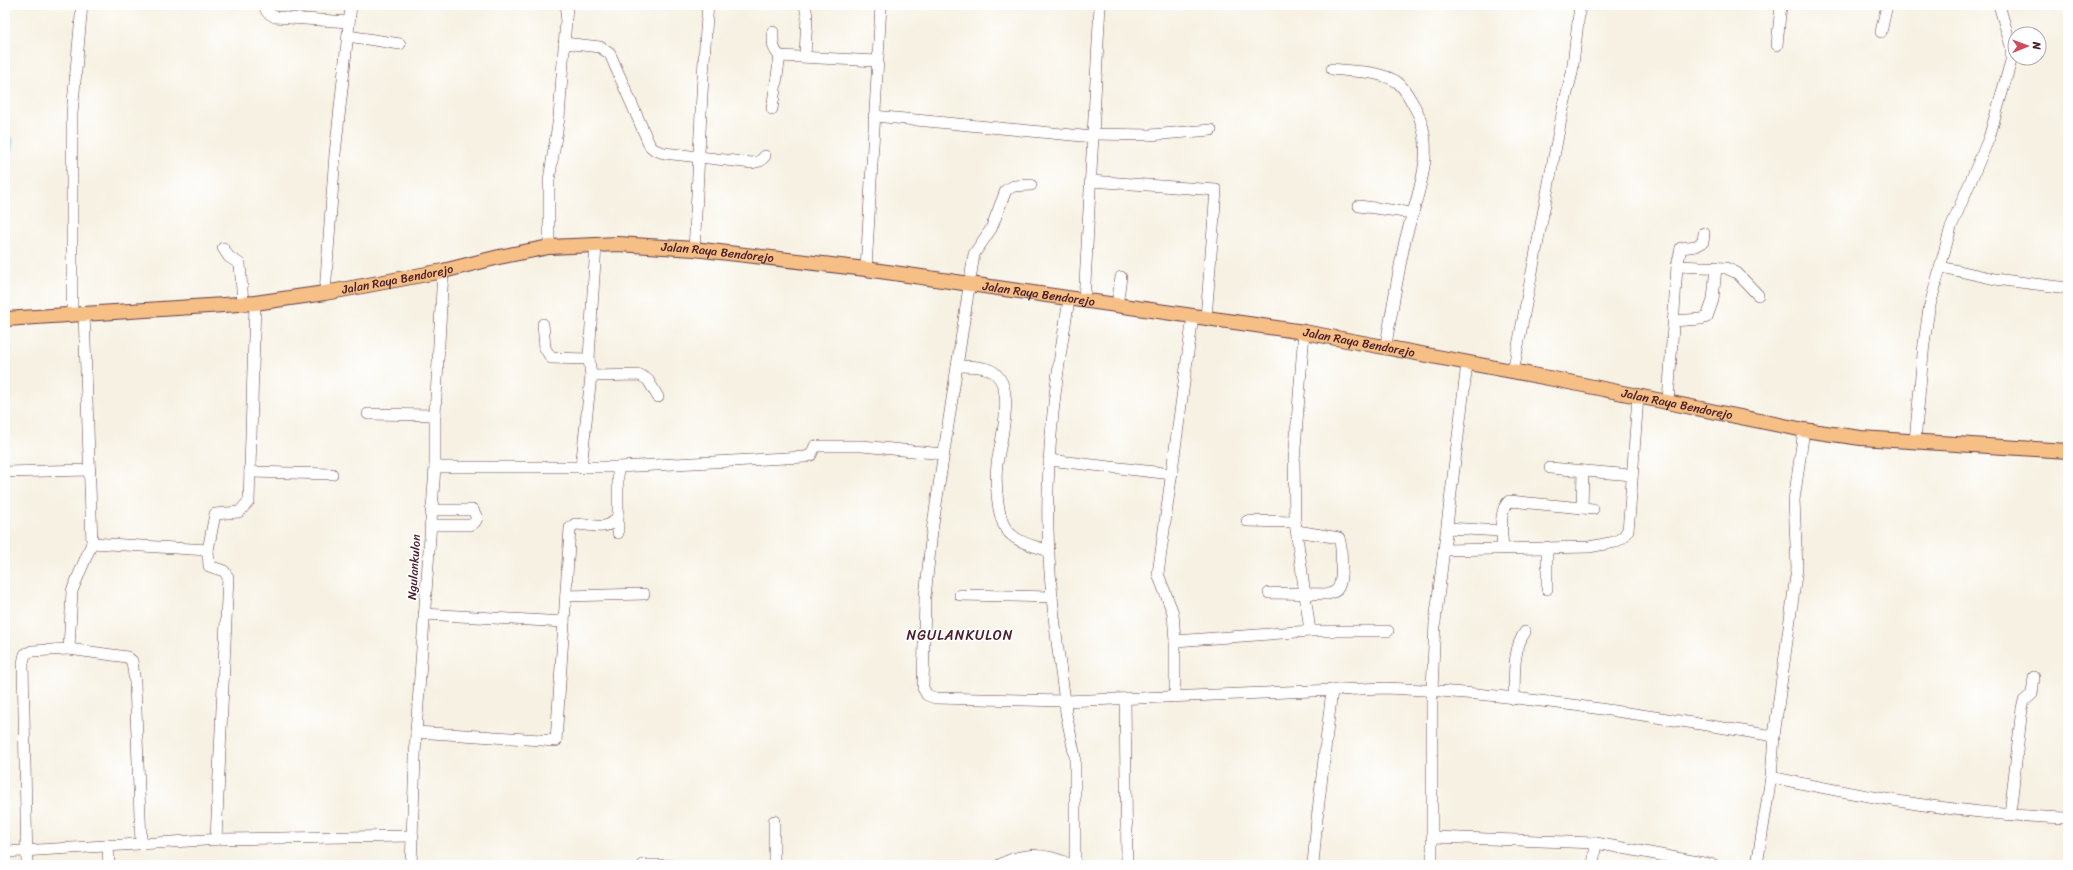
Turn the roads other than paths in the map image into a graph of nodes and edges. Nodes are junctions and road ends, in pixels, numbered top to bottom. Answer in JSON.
{"nodes":[{"id":1,"x":82,"y":5,"type":"edge"},
{"id":2,"x":264,"y":5,"type":"edge"},
{"id":3,"x":351,"y":5,"type":"edge"},
{"id":4,"x":567,"y":5,"type":"edge"},
{"id":5,"x":708,"y":5,"type":"edge"},
{"id":6,"x":805,"y":5,"type":"edge"},
{"id":7,"x":881,"y":5,"type":"edge"},
{"id":8,"x":1100,"y":5,"type":"edge"},
{"id":9,"x":1580,"y":5,"type":"edge"},
{"id":10,"x":1781,"y":5,"type":"edge"},
{"id":11,"x":1887,"y":5,"type":"edge"},
{"id":12,"x":1999,"y":5,"type":"edge"},
{"id":13,"x":349,"y":22,"type":"junction"},
{"id":14,"x":773,"y":32,"type":"dead end"},
{"id":15,"x":1881,"y":32,"type":"dead end"},
{"id":16,"x":348,"y":36,"type":"junction"},
{"id":17,"x":564,"y":43,"type":"junction"},
{"id":18,"x":400,"y":44,"type":"dead end"},
{"id":19,"x":1777,"y":45,"type":"dead end"},
{"id":20,"x":780,"y":56,"type":"junction"},
{"id":21,"x":805,"y":56,"type":"junction"},
{"id":22,"x":877,"y":61,"type":"junction"},
{"id":23,"x":1332,"y":69,"type":"dead end"},
{"id":24,"x":772,"y":109,"type":"dead end"},
{"id":25,"x":874,"y":116,"type":"junction"},
{"id":26,"x":1211,"y":130,"type":"dead end"},
{"id":27,"x":1093,"y":135,"type":"junction"},
{"id":28,"x":765,"y":156,"type":"dead end"},
{"id":29,"x":700,"y":157,"type":"junction"},
{"id":30,"x":1091,"y":181,"type":"junction"},
{"id":31,"x":1031,"y":185,"type":"dead end"},
{"id":32,"x":1359,"y":206,"type":"dead end"},
{"id":33,"x":1413,"y":213,"type":"junction"},
{"id":34,"x":1704,"y":232,"type":"dead end"},
{"id":35,"x":596,"y":245,"type":"junction"},
{"id":36,"x":223,"y":248,"type":"dead end"},
{"id":37,"x":549,"y":248,"type":"junction"},
{"id":38,"x":694,"y":249,"type":"junction"},
{"id":39,"x":1677,"y":266,"type":"junction"},
{"id":40,"x":1716,"y":267,"type":"junction"},
{"id":41,"x":1941,"y":268,"type":"junction"},
{"id":42,"x":866,"y":269,"type":"junction"},
{"id":43,"x":443,"y":271,"type":"junction"},
{"id":44,"x":1121,"y":277,"type":"dead end"},
{"id":45,"x":970,"y":283,"type":"junction"},
{"id":46,"x":2068,"y":288,"type":"edge"},
{"id":47,"x":325,"y":292,"type":"junction"},
{"id":48,"x":1758,"y":295,"type":"dead end"},
{"id":49,"x":1069,"y":300,"type":"junction"},
{"id":50,"x":1084,"y":302,"type":"junction"},
{"id":51,"x":249,"y":303,"type":"junction"},
{"id":52,"x":1117,"y":306,"type":"junction"},
{"id":53,"x":78,"y":313,"type":"junction"},
{"id":54,"x":1199,"y":317,"type":"junction"},
{"id":55,"x":5,"y":319,"type":"edge"},
{"id":56,"x":1673,"y":321,"type":"junction"},
{"id":57,"x":543,"y":324,"type":"dead end"},
{"id":58,"x":1304,"y":332,"type":"junction"},
{"id":59,"x":1385,"y":349,"type":"junction"},
{"id":60,"x":589,"y":360,"type":"junction"},
{"id":61,"x":1467,"y":364,"type":"junction"},
{"id":62,"x":957,"y":366,"type":"junction"},
{"id":63,"x":1513,"y":372,"type":"junction"},
{"id":64,"x":591,"y":376,"type":"junction"},
{"id":65,"x":1638,"y":396,"type":"junction"},
{"id":66,"x":658,"y":397,"type":"dead end"},
{"id":67,"x":1668,"y":402,"type":"junction"},
{"id":68,"x":368,"y":414,"type":"dead end"},
{"id":69,"x":435,"y":415,"type":"junction"},
{"id":70,"x":1804,"y":430,"type":"junction"},
{"id":71,"x":1915,"y":441,"type":"junction"},
{"id":72,"x":2068,"y":451,"type":"edge"},
{"id":73,"x":943,"y":454,"type":"junction"},
{"id":74,"x":1049,"y":460,"type":"junction"},
{"id":75,"x":435,"y":467,"type":"junction"},
{"id":76,"x":618,"y":467,"type":"junction"},
{"id":77,"x":581,"y":468,"type":"junction"},
{"id":78,"x":1550,"y":468,"type":"dead end"},
{"id":79,"x":90,"y":470,"type":"junction"},
{"id":80,"x":1583,"y":471,"type":"junction"},
{"id":81,"x":5,"y":472,"type":"edge"},
{"id":82,"x":250,"y":472,"type":"junction"},
{"id":83,"x":332,"y":474,"type":"dead end"},
{"id":84,"x":1172,"y":474,"type":"junction"},
{"id":85,"x":1632,"y":475,"type":"junction"},
{"id":86,"x":1582,"y":508,"type":"junction"},
{"id":87,"x":1593,"y":509,"type":"dead end"},
{"id":88,"x":431,"y":510,"type":"junction"},
{"id":89,"x":618,"y":515,"type":"junction"},
{"id":90,"x":1247,"y":521,"type":"dead end"},
{"id":91,"x":430,"y":525,"type":"junction"},
{"id":92,"x":1296,"y":526,"type":"junction"},
{"id":93,"x":1447,"y":528,"type":"junction"},
{"id":94,"x":1502,"y":531,"type":"junction"},
{"id":95,"x":618,"y":533,"type":"dead end"},
{"id":96,"x":92,"y":543,"type":"junction"},
{"id":97,"x":1547,"y":547,"type":"junction"},
{"id":98,"x":1503,"y":548,"type":"junction"},
{"id":99,"x":208,"y":550,"type":"junction"},
{"id":100,"x":1444,"y":550,"type":"junction"},
{"id":101,"x":1049,"y":551,"type":"junction"},
{"id":102,"x":1547,"y":589,"type":"dead end"},
{"id":103,"x":1269,"y":593,"type":"dead end"},
{"id":104,"x":644,"y":594,"type":"dead end"},
{"id":105,"x":1306,"y":594,"type":"junction"},
{"id":106,"x":960,"y":595,"type":"dead end"},
{"id":107,"x":566,"y":596,"type":"junction"},
{"id":108,"x":1052,"y":597,"type":"junction"},
{"id":109,"x":424,"y":614,"type":"junction"},
{"id":110,"x":564,"y":622,"type":"junction"},
{"id":111,"x":1310,"y":631,"type":"junction"},
{"id":112,"x":1388,"y":631,"type":"dead end"},
{"id":113,"x":1525,"y":632,"type":"dead end"},
{"id":114,"x":1175,"y":641,"type":"junction"},
{"id":115,"x":69,"y":649,"type":"junction"},
{"id":116,"x":2034,"y":677,"type":"dead end"},
{"id":117,"x":1332,"y":690,"type":"junction"},
{"id":118,"x":1432,"y":690,"type":"junction"},
{"id":119,"x":1175,"y":697,"type":"junction"},
{"id":120,"x":1125,"y":699,"type":"junction"},
{"id":121,"x":1514,"y":699,"type":"junction"},
{"id":122,"x":1065,"y":701,"type":"junction"},
{"id":123,"x":416,"y":732,"type":"junction"},
{"id":124,"x":1774,"y":736,"type":"junction"},
{"id":125,"x":1772,"y":777,"type":"junction"},
{"id":126,"x":2010,"y":814,"type":"junction"},
{"id":127,"x":2068,"y":818,"type":"edge"},
{"id":128,"x":774,"y":821,"type":"dead end"},
{"id":129,"x":413,"y":836,"type":"junction"},
{"id":130,"x":1433,"y":837,"type":"junction"},
{"id":131,"x":216,"y":839,"type":"junction"},
{"id":132,"x":1596,"y":842,"type":"junction"},
{"id":133,"x":141,"y":843,"type":"junction"},
{"id":134,"x":108,"y":845,"type":"junction"},
{"id":135,"x":27,"y":850,"type":"junction"},
{"id":136,"x":5,"y":852,"type":"edge"},
{"id":137,"x":1034,"y":860,"type":"edge"},
{"id":138,"x":27,"y":865,"type":"edge"},
{"id":139,"x":109,"y":865,"type":"edge"},
{"id":140,"x":411,"y":865,"type":"edge"},
{"id":141,"x":643,"y":865,"type":"edge"},
{"id":142,"x":669,"y":865,"type":"edge"},
{"id":143,"x":774,"y":865,"type":"edge"},
{"id":144,"x":999,"y":865,"type":"edge"},
{"id":145,"x":1071,"y":865,"type":"edge"},
{"id":146,"x":1074,"y":865,"type":"edge"},
{"id":147,"x":1127,"y":865,"type":"edge"},
{"id":148,"x":1313,"y":865,"type":"edge"},
{"id":149,"x":1432,"y":865,"type":"edge"},
{"id":150,"x":1593,"y":865,"type":"edge"},
{"id":151,"x":1714,"y":865,"type":"edge"},
{"id":152,"x":1757,"y":865,"type":"edge"}],
"edges":[{"from":1,"to":53,"type":"street"},
{"from":2,"to":13,"type":"street"},
{"from":3,"to":13,"type":"street"},
{"from":4,"to":17,"type":"street"},
{"from":5,"to":29,"type":"street"},
{"from":6,"to":21,"type":"street"},
{"from":7,"to":22,"type":"street"},
{"from":8,"to":27,"type":"street"},
{"from":9,"to":63,"type":"street"},
{"from":10,"to":19,"type":"street"},
{"from":11,"to":15,"type":"street"},
{"from":12,"to":41,"type":"street"},
{"from":13,"to":16,"type":"street"},
{"from":14,"to":20,"type":"street"},
{"from":16,"to":18,"type":"street"},
{"from":16,"to":47,"type":"street"},
{"from":17,"to":29,"type":"street"},
{"from":17,"to":37,"type":"street"},
{"from":20,"to":21,"type":"street"},
{"from":20,"to":24,"type":"street"},
{"from":21,"to":22,"type":"street"},
{"from":22,"to":25,"type":"street"},
{"from":23,"to":33,"type":"street"},
{"from":25,"to":27,"type":"street"},
{"from":25,"to":42,"type":"street"},
{"from":26,"to":27,"type":"street"},
{"from":27,"to":30,"type":"street"},
{"from":28,"to":29,"type":"street"},
{"from":29,"to":38,"type":"street"},
{"from":30,"to":50,"type":"street"},
{"from":30,"to":54,"type":"street"},
{"from":31,"to":45,"type":"street"},
{"from":32,"to":33,"type":"street"},
{"from":33,"to":59,"type":"street"},
{"from":34,"to":39,"type":"street"},
{"from":35,"to":37,"type":"main road","name":"Jalan Raya Bendorejo"},
{"from":35,"to":38,"type":"main road","name":"Jalan Raya Bendorejo"},
{"from":35,"to":60,"type":"street"},
{"from":36,"to":51,"type":"street"},
{"from":37,"to":43,"type":"main road","name":"Jalan Raya Bendorejo"},
{"from":38,"to":42,"type":"main road","name":"Jalan Raya Bendorejo"},
{"from":39,"to":40,"type":"street"},
{"from":39,"to":56,"type":"street"},
{"from":40,"to":48,"type":"street"},
{"from":40,"to":56,"type":"street"},
{"from":41,"to":46,"type":"street"},
{"from":41,"to":71,"type":"street"},
{"from":42,"to":45,"type":"main road","name":"Jalan Raya Bendorejo"},
{"from":43,"to":47,"type":"main road","name":"Jalan Raya Bendorejo"},
{"from":43,"to":69,"type":"street","name":"Ngulankulon"},
{"from":44,"to":52,"type":"street"},
{"from":45,"to":49,"type":"main road","name":"Jalan Raya Bendorejo"},
{"from":45,"to":62,"type":"street"},
{"from":47,"to":51,"type":"main road","name":"Jalan Raya Bendorejo"},
{"from":49,"to":50,"type":"main road","name":"Jalan Raya Bendorejo"},
{"from":49,"to":74,"type":"street"},
{"from":50,"to":52,"type":"main road","name":"Jalan Raya Bendorejo"},
{"from":51,"to":53,"type":"main road","name":"Jalan Raya Bendorejo"},
{"from":51,"to":82,"type":"street"},
{"from":52,"to":54,"type":"main road","name":"Jalan Raya Bendorejo"},
{"from":53,"to":55,"type":"main road","name":"Jalan Raya Bendorejo"},
{"from":53,"to":79,"type":"street"},
{"from":54,"to":58,"type":"main road","name":"Jalan Raya Bendorejo"},
{"from":54,"to":84,"type":"street"},
{"from":56,"to":67,"type":"street"},
{"from":57,"to":60,"type":"street"},
{"from":58,"to":59,"type":"main road","name":"Jalan Raya Bendorejo"},
{"from":58,"to":92,"type":"street"},
{"from":59,"to":61,"type":"main road","name":"Jalan Raya Bendorejo"},
{"from":60,"to":64,"type":"street"},
{"from":61,"to":63,"type":"main road","name":"Jalan Raya Bendorejo"},
{"from":61,"to":93,"type":"street"},
{"from":62,"to":73,"type":"street"},
{"from":62,"to":101,"type":"street"},
{"from":63,"to":65,"type":"main road","name":"Jalan Raya Bendorejo"},
{"from":64,"to":66,"type":"street"},
{"from":64,"to":77,"type":"street"},
{"from":65,"to":67,"type":"main road","name":"Jalan Raya Bendorejo"},
{"from":65,"to":85,"type":"street"},
{"from":67,"to":70,"type":"main road","name":"Jalan Raya Bendorejo"},
{"from":68,"to":69,"type":"street"},
{"from":69,"to":75,"type":"street","name":"Ngulankulon"},
{"from":70,"to":71,"type":"main road","name":"Jalan Raya Bendorejo"},
{"from":70,"to":124,"type":"street"},
{"from":71,"to":72,"type":"main road","name":"Jalan Raya Bendorejo"},
{"from":73,"to":76,"type":"street"},
{"from":73,"to":122,"type":"street"},
{"from":74,"to":84,"type":"street"},
{"from":74,"to":101,"type":"street"},
{"from":75,"to":77,"type":"street"},
{"from":75,"to":88,"type":"street","name":"Ngulankulon"},
{"from":76,"to":77,"type":"street"},
{"from":76,"to":89,"type":"street"},
{"from":78,"to":80,"type":"street"},
{"from":79,"to":81,"type":"street"},
{"from":79,"to":96,"type":"street"},
{"from":80,"to":85,"type":"street"},
{"from":80,"to":86,"type":"street"},
{"from":82,"to":83,"type":"street"},
{"from":82,"to":99,"type":"street"},
{"from":84,"to":114,"type":"street"},
{"from":85,"to":97,"type":"street"},
{"from":86,"to":87,"type":"street"},
{"from":86,"to":94,"type":"street"},
{"from":88,"to":91,"type":"street","name":"Ngulankulon"},
{"from":88,"to":91,"type":"street"},
{"from":89,"to":95,"type":"street"},
{"from":89,"to":107,"type":"street"},
{"from":90,"to":92,"type":"street"},
{"from":91,"to":109,"type":"street","name":"Ngulankulon"},
{"from":92,"to":105,"type":"street"},
{"from":92,"to":105,"type":"street"},
{"from":93,"to":94,"type":"street"},
{"from":93,"to":100,"type":"street"},
{"from":94,"to":98,"type":"street"},
{"from":96,"to":99,"type":"street"},
{"from":96,"to":115,"type":"street"},
{"from":97,"to":98,"type":"street"},
{"from":97,"to":102,"type":"street"},
{"from":98,"to":100,"type":"street"},
{"from":99,"to":131,"type":"street"},
{"from":100,"to":118,"type":"street"},
{"from":101,"to":108,"type":"street"},
{"from":103,"to":105,"type":"street"},
{"from":104,"to":107,"type":"street"},
{"from":105,"to":111,"type":"street"},
{"from":106,"to":108,"type":"street"},
{"from":107,"to":110,"type":"street"},
{"from":108,"to":122,"type":"street"},
{"from":109,"to":110,"type":"street"},
{"from":109,"to":123,"type":"street","name":"Ngulankulon"},
{"from":110,"to":123,"type":"street"},
{"from":111,"to":112,"type":"street"},
{"from":111,"to":114,"type":"street"},
{"from":113,"to":121,"type":"street"},
{"from":114,"to":119,"type":"street"},
{"from":115,"to":133,"type":"street"},
{"from":115,"to":135,"type":"street"},
{"from":116,"to":126,"type":"street"},
{"from":117,"to":118,"type":"street"},
{"from":117,"to":119,"type":"street"},
{"from":117,"to":148,"type":"street"},
{"from":118,"to":121,"type":"street"},
{"from":118,"to":130,"type":"street"},
{"from":119,"to":120,"type":"street"},
{"from":120,"to":122,"type":"street"},
{"from":120,"to":147,"type":"street"},
{"from":121,"to":124,"type":"street"},
{"from":122,"to":146,"type":"street"},
{"from":123,"to":129,"type":"street","name":"Ngulankulon"},
{"from":124,"to":125,"type":"street"},
{"from":125,"to":126,"type":"street"},
{"from":125,"to":152,"type":"street"},
{"from":126,"to":127,"type":"street"},
{"from":128,"to":143,"type":"street"},
{"from":129,"to":131,"type":"street"},
{"from":129,"to":140,"type":"street","name":"Ngulankulon"},
{"from":130,"to":132,"type":"street"},
{"from":130,"to":149,"type":"street"},
{"from":131,"to":133,"type":"street"},
{"from":132,"to":150,"type":"street"},
{"from":132,"to":151,"type":"street"},
{"from":133,"to":134,"type":"street"},
{"from":134,"to":135,"type":"street"},
{"from":134,"to":139,"type":"street"},
{"from":135,"to":136,"type":"street"},
{"from":135,"to":138,"type":"street"},
{"from":137,"to":144,"type":"street"},
{"from":137,"to":145,"type":"street"},
{"from":141,"to":142,"type":"street"}]}
